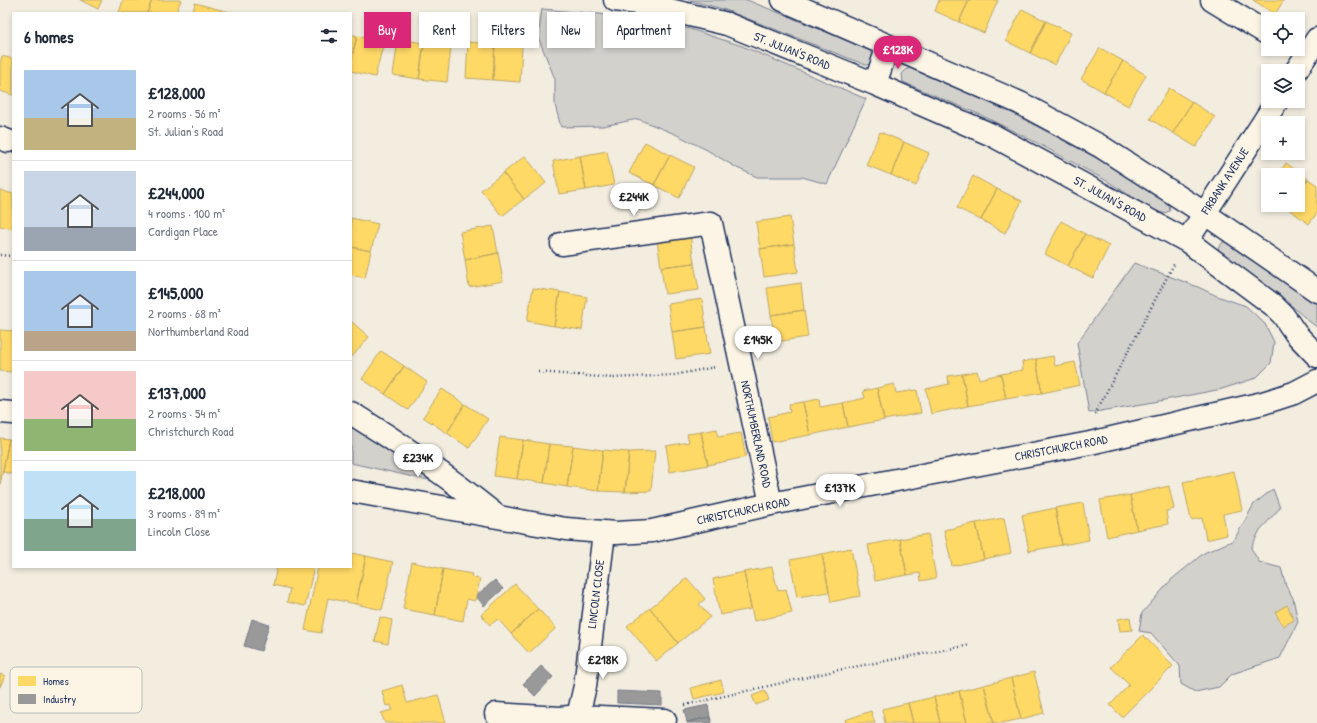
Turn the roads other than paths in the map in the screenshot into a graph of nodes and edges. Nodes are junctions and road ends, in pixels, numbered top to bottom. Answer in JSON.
{"nodes":[{"id":1,"x":615,"y":0,"type":"edge"},
{"id":2,"x":782,"y":0,"type":"edge"},
{"id":3,"x":1212,"y":0,"type":"edge"},
{"id":4,"x":1261,"y":30,"type":"edge"},
{"id":5,"x":888,"y":46,"type":"junction"},
{"id":6,"x":875,"y":84,"type":"junction"},
{"id":7,"x":1272,"y":108,"type":"edge"},
{"id":8,"x":1204,"y":213,"type":"junction"},
{"id":9,"x":1186,"y":241,"type":"junction"},
{"id":10,"x":562,"y":244,"type":"dead end"},
{"id":11,"x":1317,"y":291,"type":"edge"},
{"id":12,"x":1317,"y":356,"type":"edge"},
{"id":13,"x":1317,"y":381,"type":"edge"},
{"id":14,"x":352,"y":414,"type":"edge"},
{"id":15,"x":352,"y":491,"type":"edge"},
{"id":16,"x":771,"y":504,"type":"junction"},
{"id":17,"x":501,"y":518,"type":"junction"},
{"id":18,"x":604,"y":533,"type":"junction"},
{"id":19,"x":496,"y":714,"type":"dead end"},
{"id":20,"x":578,"y":716,"type":"junction"},
{"id":21,"x":665,"y":720,"type":"road end"}],
"edges":[{"from":1,"to":6,"type":"street","name":"ST. JULIAN'S ROAD"},
{"from":2,"to":5,"type":"street"},
{"from":3,"to":4,"type":"street"},
{"from":5,"to":6,"type":"street"},
{"from":5,"to":8,"type":"street"},
{"from":6,"to":9,"type":"street","name":"ST. JULIAN'S ROAD"},
{"from":7,"to":8,"type":"street","name":"FIRBANK AVENUE"},
{"from":8,"to":9,"type":"street","name":"FIRBANK AVENUE"},
{"from":8,"to":11,"type":"street"},
{"from":9,"to":12,"type":"street","name":"ST. JULIAN'S ROAD"},
{"from":10,"to":16,"type":"street","name":"NORTHUMBERLAND ROAD"},
{"from":13,"to":16,"type":"street","name":"CHRISTCHURCH ROAD"},
{"from":14,"to":17,"type":"street"},
{"from":15,"to":17,"type":"street","name":"CHRISTCHURCH ROAD"},
{"from":16,"to":18,"type":"street","name":"CHRISTCHURCH ROAD"},
{"from":17,"to":18,"type":"street","name":"CHRISTCHURCH ROAD"},
{"from":18,"to":20,"type":"street","name":"LINCOLN CLOSE"},
{"from":19,"to":20,"type":"street"},
{"from":20,"to":21,"type":"street"}]}
